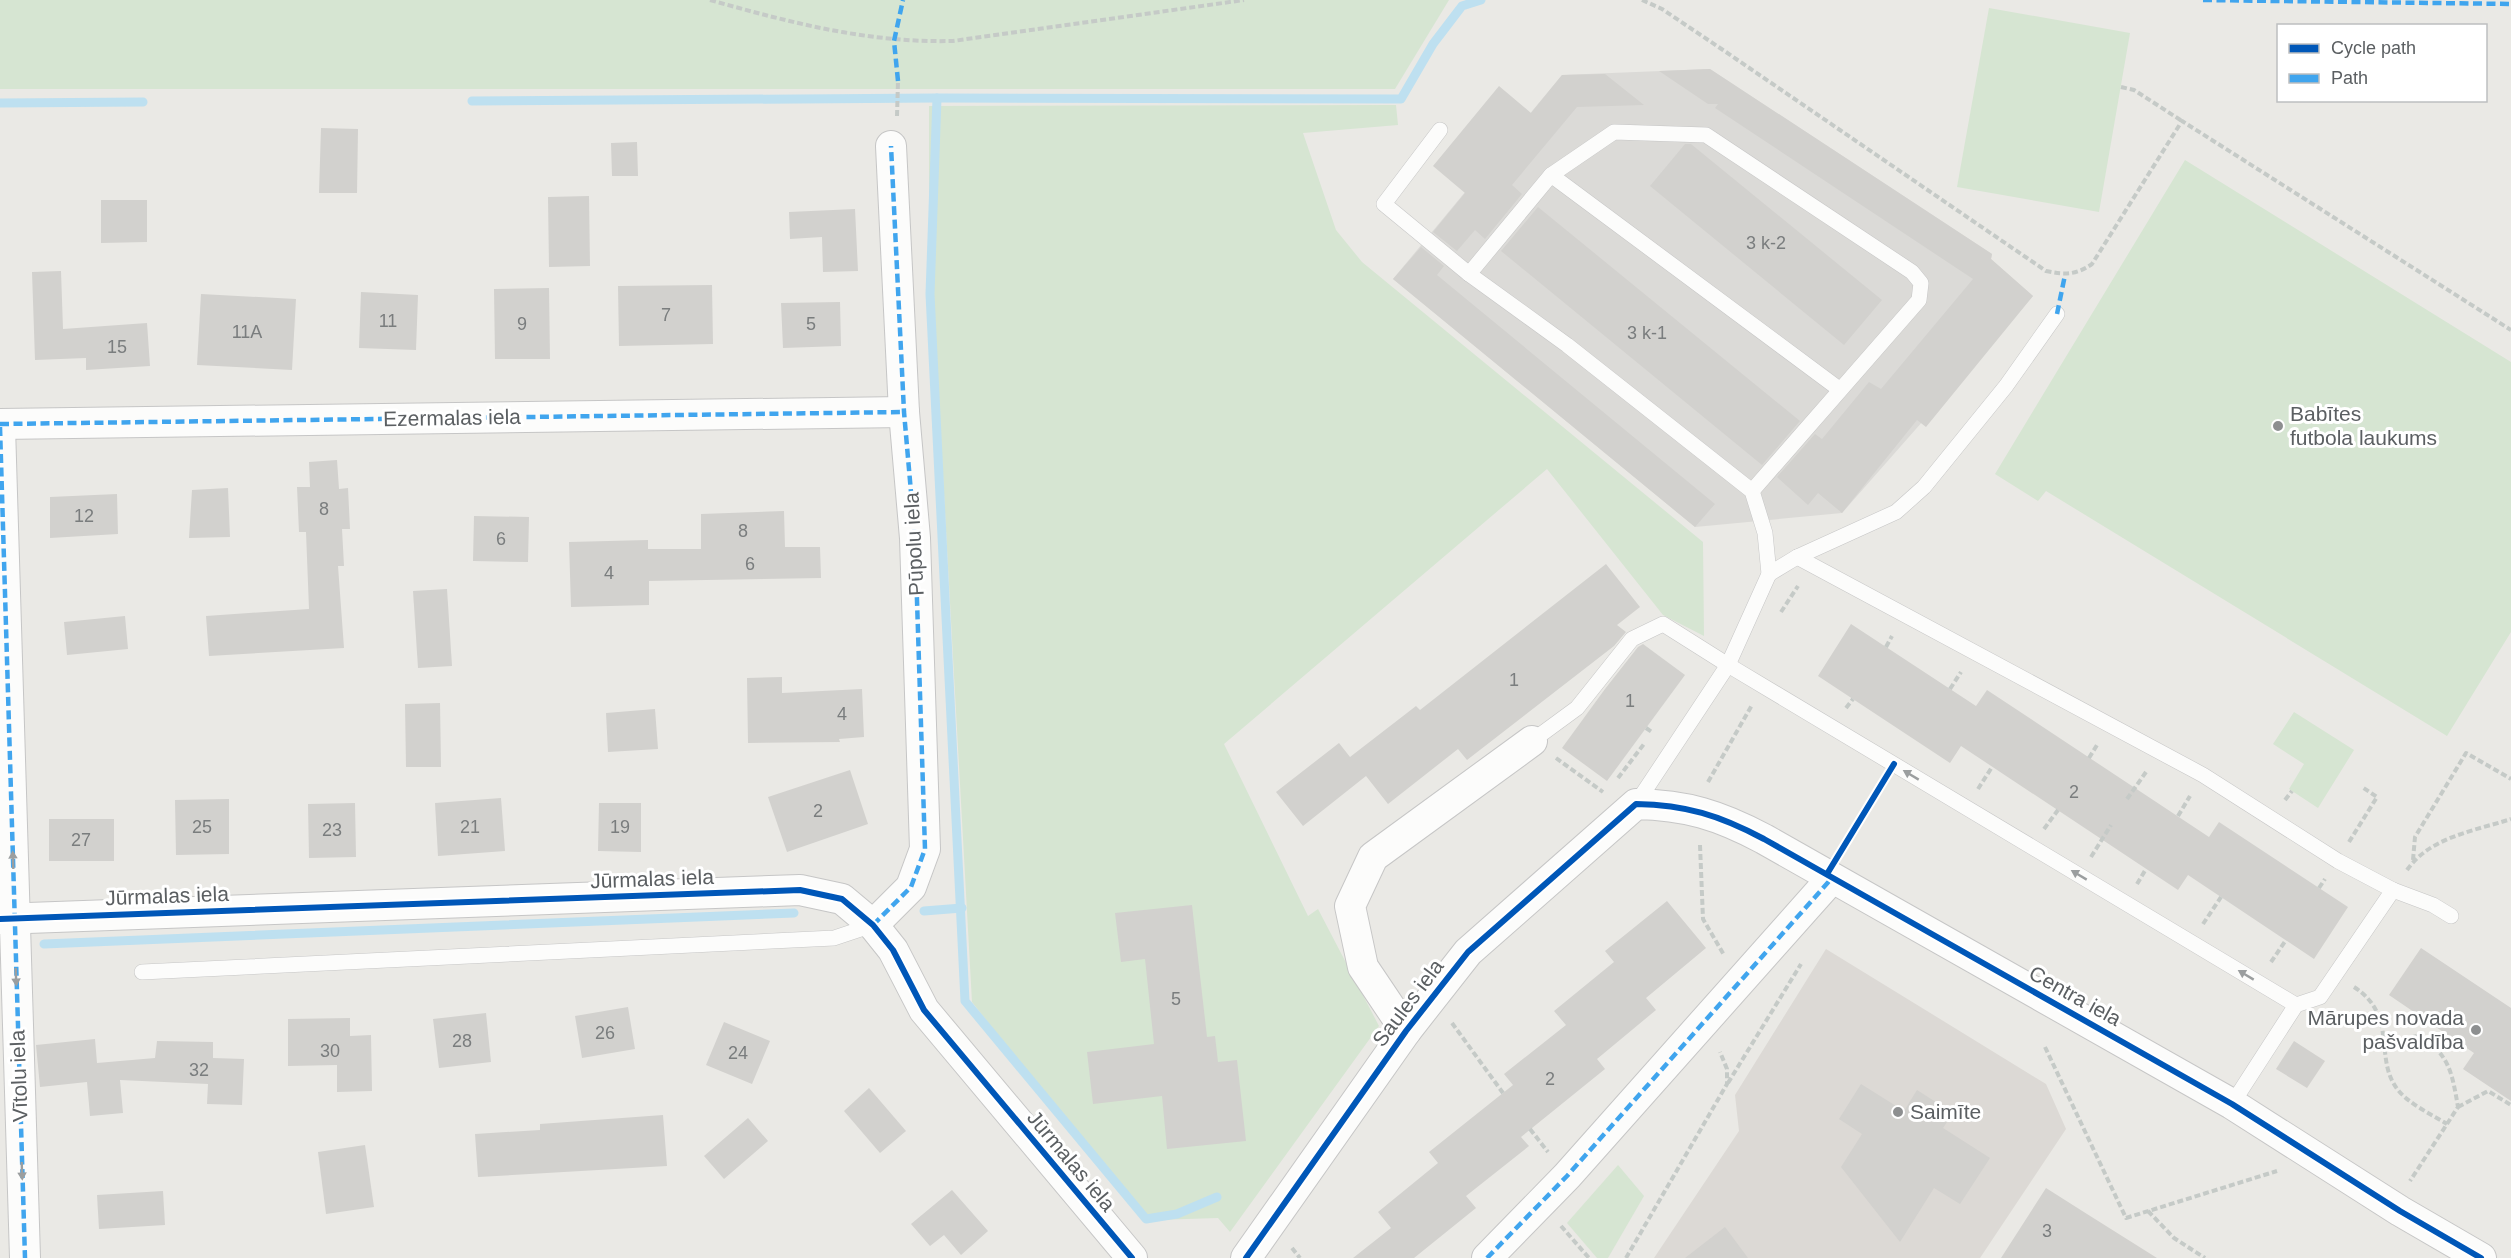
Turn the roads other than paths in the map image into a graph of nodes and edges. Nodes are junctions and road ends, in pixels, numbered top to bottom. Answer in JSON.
{"nodes":[{"id":1,"x":1440,"y":129,"type":"dead end"},
{"id":2,"x":894,"y":133,"type":"road end"},
{"id":3,"x":1551,"y":175,"type":"junction"},
{"id":4,"x":1469,"y":274,"type":"junction"},
{"id":5,"x":2056,"y":314,"type":"dead end"},
{"id":6,"x":1839,"y":389,"type":"junction"},
{"id":7,"x":904,"y":412,"type":"junction"},
{"id":8,"x":0,"y":426,"type":"edge"},
{"id":9,"x":1752,"y":491,"type":"junction"},
{"id":10,"x":1797,"y":557,"type":"junction"},
{"id":11,"x":1769,"y":574,"type":"junction"},
{"id":12,"x":1728,"y":665,"type":"junction"},
{"id":13,"x":1532,"y":741,"type":"joint"},
{"id":14,"x":1636,"y":804,"type":"junction"},
{"id":15,"x":1832,"y":878,"type":"junction"},
{"id":16,"x":2393,"y":890,"type":"junction"},
{"id":17,"x":2451,"y":916,"type":"dead end"},
{"id":18,"x":7,"y":919,"type":"edge"},
{"id":19,"x":873,"y":925,"type":"junction"},
{"id":20,"x":142,"y":972,"type":"dead end"},
{"id":21,"x":2296,"y":1005,"type":"junction"},
{"id":22,"x":1406,"y":1031,"type":"junction"},
{"id":23,"x":2232,"y":1104,"type":"junction"},
{"id":24,"x":25,"y":1258,"type":"edge"},
{"id":25,"x":1132,"y":1258,"type":"edge"},
{"id":26,"x":1246,"y":1258,"type":"edge"},
{"id":27,"x":1487,"y":1258,"type":"edge"},
{"id":28,"x":2481,"y":1258,"type":"edge"}],
"edges":[{"from":1,"to":4,"type":"lane"},
{"from":2,"to":7,"type":"street","name":"Pūpolu iela"},
{"from":3,"to":4,"type":"lane"},
{"from":3,"to":6,"type":"lane"},
{"from":3,"to":6,"type":"lane"},
{"from":4,"to":9,"type":"lane"},
{"from":5,"to":10,"type":"lane"},
{"from":6,"to":9,"type":"lane"},
{"from":7,"to":8,"type":"street","name":"Ezermalas iela"},
{"from":7,"to":19,"type":"street","name":"Pūpolu iela"},
{"from":18,"to":8,"type":"street","name":"Vītolu iela","one_way":true},
{"from":9,"to":11,"type":"lane"},
{"from":10,"to":11,"type":"lane"},
{"from":10,"to":16,"type":"lane"},
{"from":11,"to":12,"type":"lane"},
{"from":12,"to":13,"type":"lane"},
{"from":12,"to":14,"type":"lane"},
{"from":21,"to":12,"type":"lane","one_way":true},
{"from":13,"to":22,"type":"street"},
{"from":14,"to":15,"type":"street","name":"Centra iela"},
{"from":14,"to":22,"type":"street","name":"Saules iela"},
{"from":15,"to":23,"type":"street","name":"Centra iela"},
{"from":15,"to":27,"type":"street"},
{"from":16,"to":17,"type":"lane"},
{"from":16,"to":21,"type":"lane"},
{"from":18,"to":19,"type":"street","name":"Jūrmalas iela"},
{"from":18,"to":24,"type":"street","name":"Vītolu iela","one_way":true},
{"from":19,"to":20,"type":"lane"},
{"from":19,"to":25,"type":"street","name":"Jūrmalas iela"},
{"from":21,"to":23,"type":"lane"},
{"from":22,"to":26,"type":"street","name":"Saules iela"},
{"from":23,"to":28,"type":"street","name":"Centra iela"}]}
